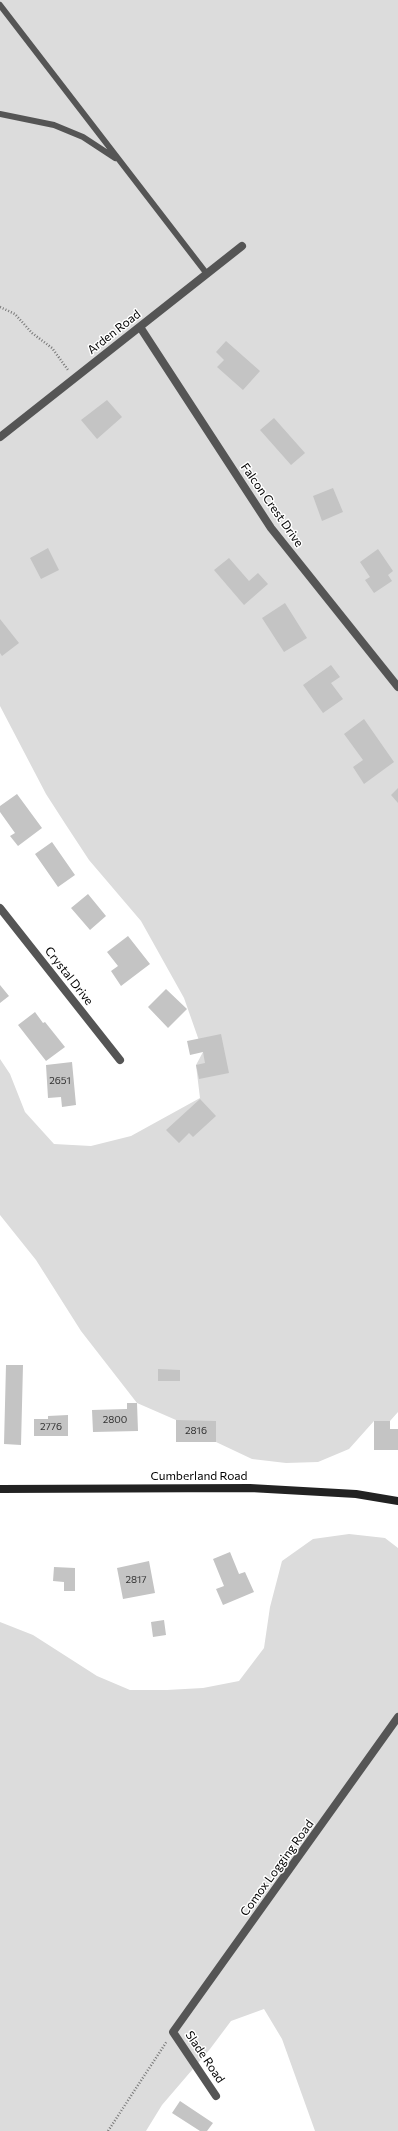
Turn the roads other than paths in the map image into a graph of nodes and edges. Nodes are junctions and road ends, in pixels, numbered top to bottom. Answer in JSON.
{"nodes":[{"id":1,"x":0,"y":5,"type":"edge"},
{"id":2,"x":0,"y":114,"type":"edge"},
{"id":3,"x":120,"y":161,"type":"junction"},
{"id":4,"x":242,"y":246,"type":"dead end"},
{"id":5,"x":207,"y":274,"type":"junction"},
{"id":6,"x":140,"y":327,"type":"junction"},
{"id":7,"x":0,"y":437,"type":"edge"},
{"id":8,"x":398,"y":687,"type":"edge"},
{"id":9,"x":0,"y":908,"type":"edge"},
{"id":10,"x":120,"y":1060,"type":"dead end"},
{"id":11,"x":0,"y":1489,"type":"edge"},
{"id":12,"x":398,"y":1501,"type":"edge"},
{"id":13,"x":398,"y":1717,"type":"edge"},
{"id":14,"x":173,"y":2032,"type":"joint"},
{"id":15,"x":216,"y":2096,"type":"dead end"}],
"edges":[{"from":1,"to":3,"type":"lane"},
{"from":2,"to":3,"type":"lane"},
{"from":3,"to":5,"type":"lane"},
{"from":4,"to":5,"type":"street","name":"Arden Road"},
{"from":5,"to":6,"type":"street","name":"Arden Road"},
{"from":6,"to":7,"type":"street","name":"Arden Road"},
{"from":6,"to":8,"type":"street","name":"Falcon Crest Drive"},
{"from":9,"to":10,"type":"street","name":"Crystal Drive"},
{"from":11,"to":12,"type":"street","name":"Cumberland Road"},
{"from":13,"to":14,"type":"street","name":"Comox Logging Road"},
{"from":14,"to":15,"type":"street","name":"Slade Road"}]}
